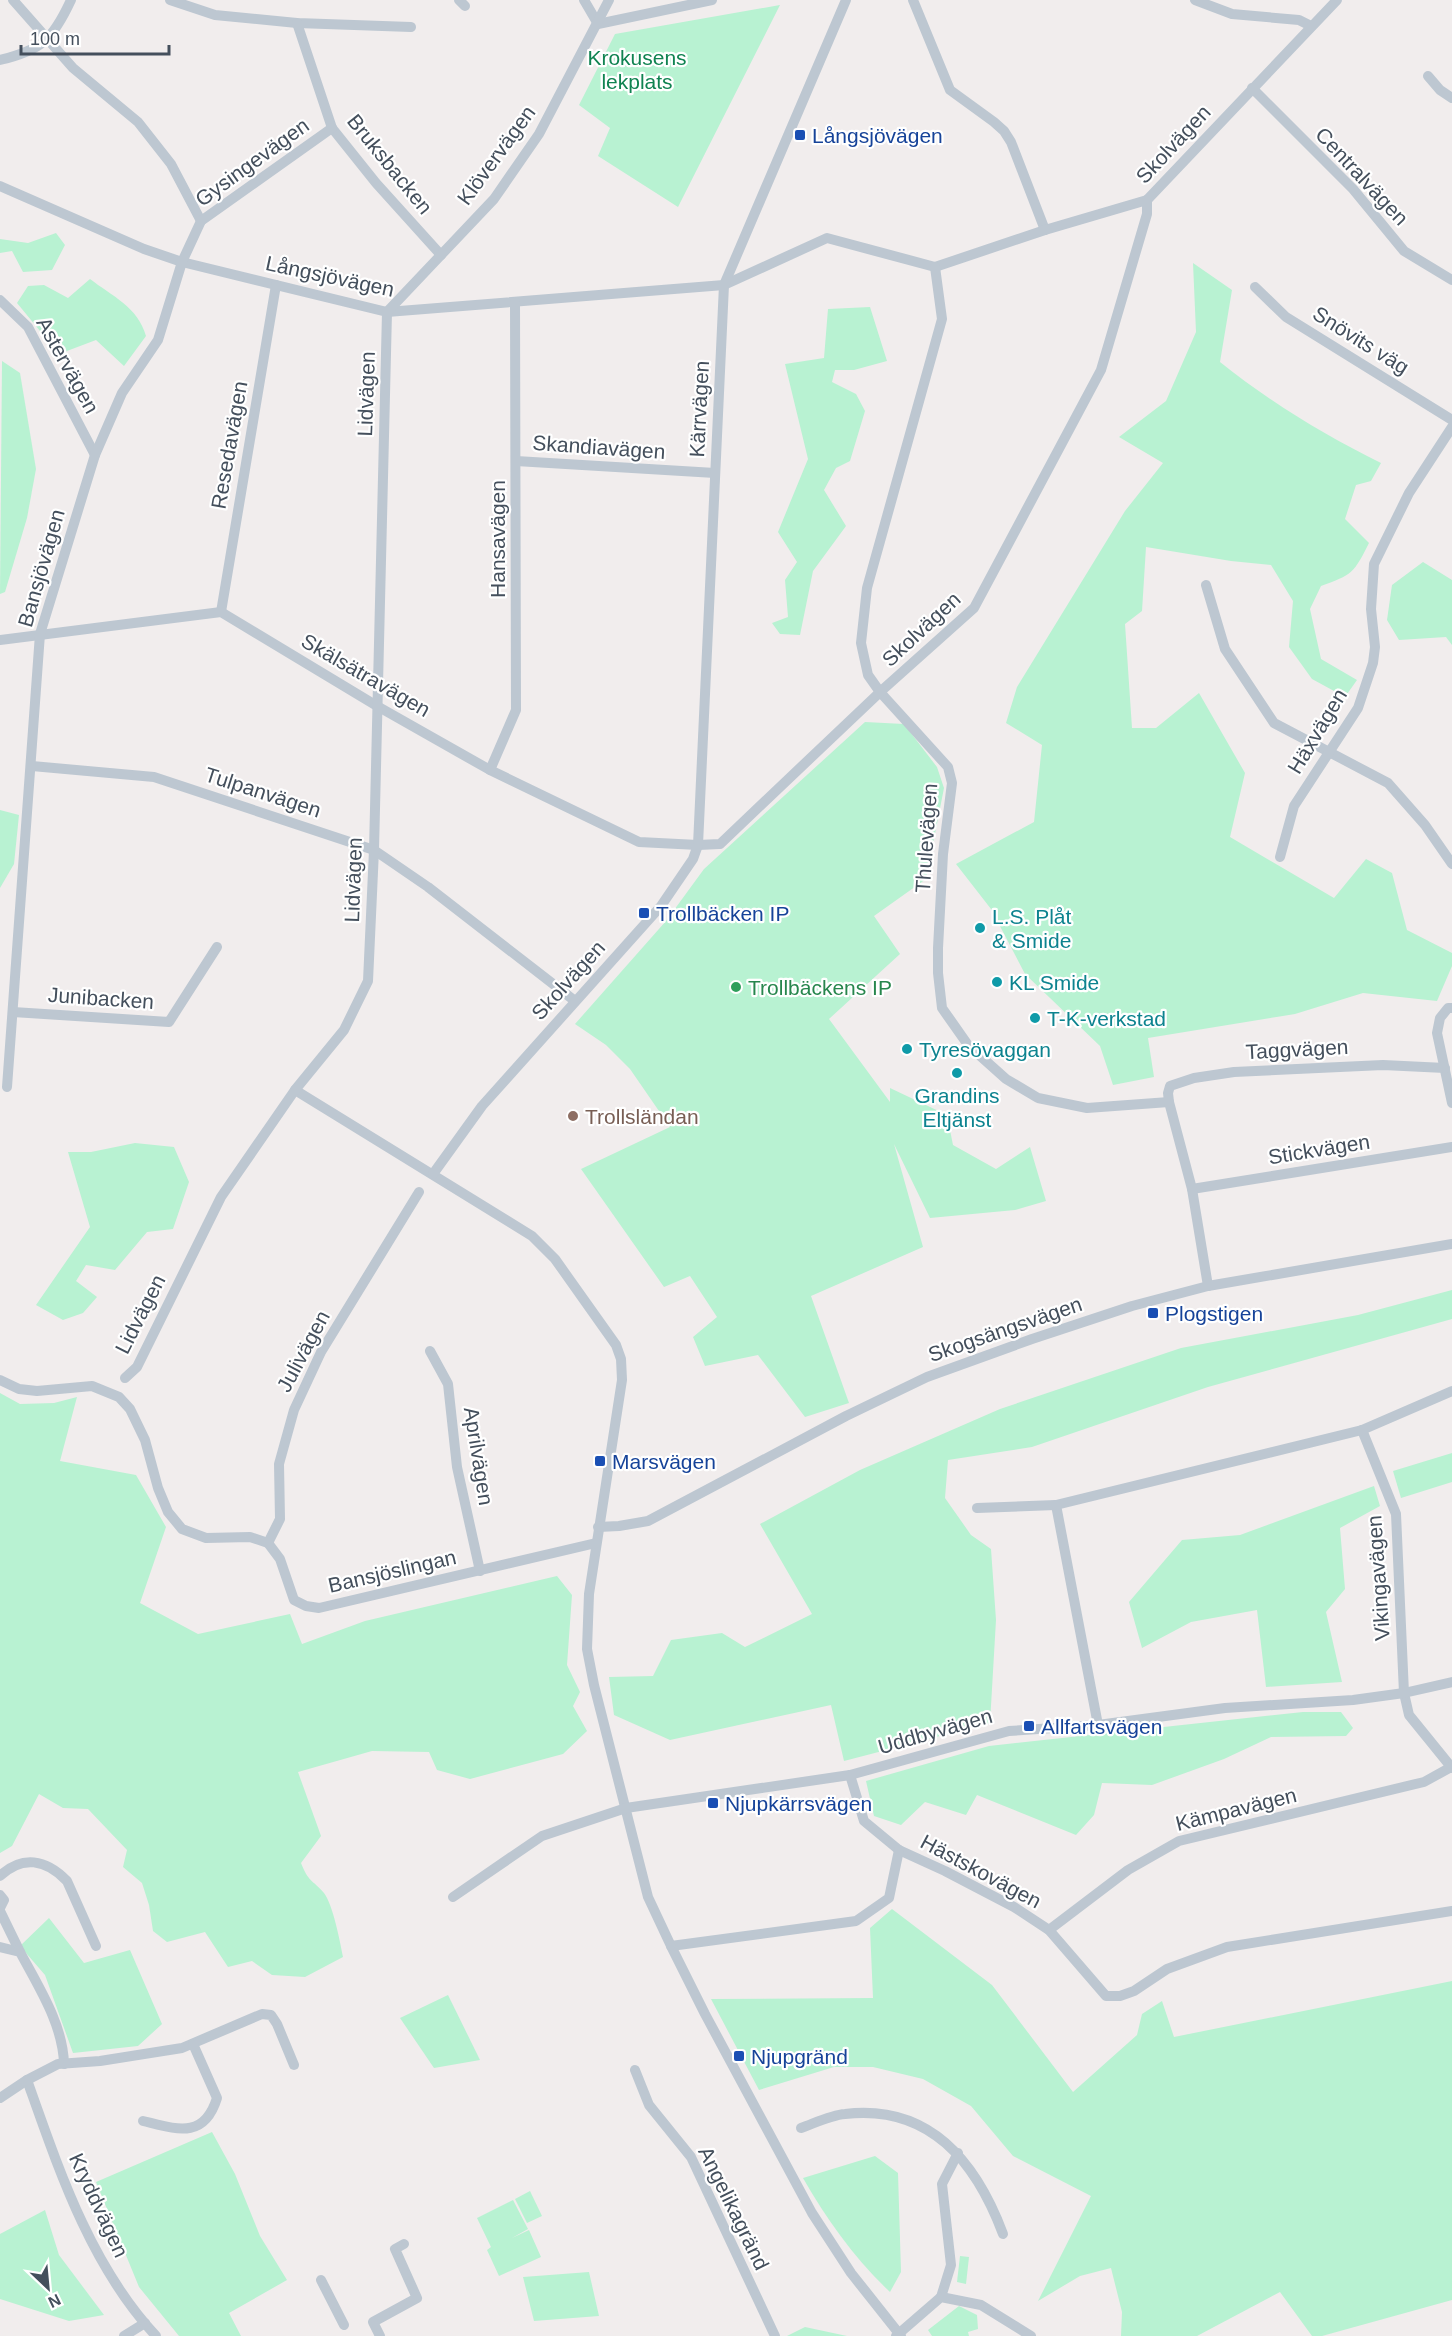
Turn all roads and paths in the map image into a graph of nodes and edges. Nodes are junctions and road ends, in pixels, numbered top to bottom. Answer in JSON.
{"nodes":[{"id":1,"x":13,"y":0,"type":"edge"},
{"id":2,"x":71,"y":0,"type":"edge"},
{"id":3,"x":170,"y":0,"type":"edge"},
{"id":4,"x":585,"y":0,"type":"edge"},
{"id":5,"x":609,"y":0,"type":"edge"},
{"id":6,"x":712,"y":0,"type":"edge"},
{"id":7,"x":846,"y":0,"type":"edge"},
{"id":8,"x":913,"y":0,"type":"edge"},
{"id":9,"x":1195,"y":0,"type":"edge"},
{"id":10,"x":1337,"y":0,"type":"edge"},
{"id":11,"x":297,"y":23,"type":"junction"},
{"id":12,"x":598,"y":24,"type":"junction"},
{"id":13,"x":1311,"y":26,"type":"junction"},
{"id":14,"x":411,"y":27,"type":"dead end"},
{"id":15,"x":49,"y":39,"type":"junction"},
{"id":16,"x":0,"y":60,"type":"edge"},
{"id":17,"x":1428,"y":76,"type":"dead end"},
{"id":18,"x":1252,"y":88,"type":"junction"},
{"id":19,"x":1452,"y":98,"type":"edge"},
{"id":20,"x":332,"y":128,"type":"junction"},
{"id":21,"x":0,"y":186,"type":"edge"},
{"id":22,"x":1147,"y":200,"type":"junction"},
{"id":23,"x":201,"y":221,"type":"junction"},
{"id":24,"x":1045,"y":230,"type":"junction"},
{"id":25,"x":441,"y":255,"type":"junction"},
{"id":26,"x":182,"y":262,"type":"junction"},
{"id":27,"x":935,"y":267,"type":"junction"},
{"id":28,"x":1452,"y":280,"type":"edge"},
{"id":29,"x":276,"y":285,"type":"junction"},
{"id":30,"x":724,"y":285,"type":"junction"},
{"id":31,"x":1256,"y":287,"type":"dead end"},
{"id":32,"x":0,"y":300,"type":"edge"},
{"id":33,"x":514,"y":302,"type":"junction"},
{"id":34,"x":387,"y":312,"type":"junction"},
{"id":35,"x":1452,"y":420,"type":"edge"},
{"id":36,"x":1452,"y":427,"type":"edge"},
{"id":37,"x":95,"y":455,"type":"junction"},
{"id":38,"x":516,"y":461,"type":"junction"},
{"id":39,"x":715,"y":473,"type":"junction"},
{"id":40,"x":1206,"y":585,"type":"dead end"},
{"id":41,"x":220,"y":612,"type":"junction"},
{"id":42,"x":40,"y":634,"type":"junction"},
{"id":43,"x":0,"y":640,"type":"edge"},
{"id":44,"x":880,"y":692,"type":"junction"},
{"id":45,"x":377,"y":706,"type":"junction"},
{"id":46,"x":1329,"y":752,"type":"junction"},
{"id":47,"x":32,"y":766,"type":"junction"},
{"id":48,"x":490,"y":770,"type":"junction"},
{"id":49,"x":698,"y":845,"type":"junction"},
{"id":50,"x":374,"y":850,"type":"junction"},
{"id":51,"x":1281,"y":857,"type":"dead end"},
{"id":52,"x":1452,"y":864,"type":"edge"},
{"id":53,"x":217,"y":947,"type":"dead end"},
{"id":54,"x":575,"y":1001,"type":"junction"},
{"id":55,"x":1452,"y":1008,"type":"edge"},
{"id":56,"x":13,"y":1012,"type":"junction"},
{"id":57,"x":4,"y":1060,"type":"edge"},
{"id":58,"x":1445,"y":1068,"type":"junction"},
{"id":59,"x":7,"y":1087,"type":"dead end"},
{"id":60,"x":295,"y":1090,"type":"junction"},
{"id":61,"x":1168,"y":1102,"type":"junction"},
{"id":62,"x":1452,"y":1102,"type":"edge"},
{"id":63,"x":1452,"y":1147,"type":"edge"},
{"id":64,"x":433,"y":1174,"type":"junction"},
{"id":65,"x":1192,"y":1189,"type":"junction"},
{"id":66,"x":419,"y":1192,"type":"dead end"},
{"id":67,"x":1452,"y":1244,"type":"edge"},
{"id":68,"x":1208,"y":1286,"type":"junction"},
{"id":69,"x":430,"y":1351,"type":"dead end"},
{"id":70,"x":125,"y":1378,"type":"dead end"},
{"id":71,"x":0,"y":1380,"type":"edge"},
{"id":72,"x":1452,"y":1391,"type":"edge"},
{"id":73,"x":1362,"y":1430,"type":"junction"},
{"id":74,"x":1056,"y":1505,"type":"junction"},
{"id":75,"x":977,"y":1508,"type":"dead end"},
{"id":76,"x":598,"y":1527,"type":"junction"},
{"id":77,"x":268,"y":1543,"type":"junction"},
{"id":78,"x":596,"y":1543,"type":"junction"},
{"id":79,"x":480,"y":1571,"type":"junction"},
{"id":80,"x":1452,"y":1682,"type":"edge"},
{"id":81,"x":1404,"y":1693,"type":"junction"},
{"id":82,"x":1098,"y":1725,"type":"junction"},
{"id":83,"x":1452,"y":1767,"type":"edge"},
{"id":84,"x":850,"y":1775,"type":"junction"},
{"id":85,"x":626,"y":1808,"type":"junction"},
{"id":86,"x":899,"y":1850,"type":"junction"},
{"id":87,"x":0,"y":1876,"type":"edge"},
{"id":88,"x":0,"y":1895,"type":"edge"},
{"id":89,"x":453,"y":1897,"type":"dead end"},
{"id":90,"x":0,"y":1910,"type":"edge"},
{"id":91,"x":1452,"y":1911,"type":"edge"},
{"id":92,"x":1048,"y":1930,"type":"junction"},
{"id":93,"x":96,"y":1946,"type":"dead end"},
{"id":94,"x":671,"y":1946,"type":"junction"},
{"id":95,"x":0,"y":1947,"type":"edge"},
{"id":96,"x":20,"y":1952,"type":"junction"},
{"id":97,"x":194,"y":2044,"type":"junction"},
{"id":98,"x":64,"y":2064,"type":"junction"},
{"id":99,"x":294,"y":2065,"type":"dead end"},
{"id":100,"x":635,"y":2070,"type":"dead end"},
{"id":101,"x":27,"y":2080,"type":"junction"},
{"id":102,"x":0,"y":2098,"type":"edge"},
{"id":103,"x":143,"y":2121,"type":"dead end"},
{"id":104,"x":801,"y":2128,"type":"dead end"},
{"id":105,"x":958,"y":2153,"type":"junction"},
{"id":106,"x":1003,"y":2234,"type":"dead end"},
{"id":107,"x":404,"y":2244,"type":"dead end"},
{"id":108,"x":321,"y":2280,"type":"dead end"},
{"id":109,"x":941,"y":2297,"type":"junction"},
{"id":110,"x":144,"y":2324,"type":"junction"},
{"id":111,"x":344,"y":2325,"type":"dead end"},
{"id":112,"x":899,"y":2335,"type":"edge"},
{"id":113,"x":124,"y":2336,"type":"edge"},
{"id":114,"x":156,"y":2336,"type":"edge"},
{"id":115,"x":380,"y":2336,"type":"edge"},
{"id":116,"x":775,"y":2336,"type":"edge"},
{"id":117,"x":1031,"y":2336,"type":"edge"}],
"edges":[{"from":1,"to":15,"type":"street"},
{"from":2,"to":15,"type":"street"},
{"from":3,"to":11,"type":"street"},
{"from":4,"to":12,"type":"street"},
{"from":5,"to":12,"type":"street","name":"Klövervägen"},
{"from":6,"to":12,"type":"street"},
{"from":7,"to":30,"type":"street","name":"Kärrvägen"},
{"from":8,"to":24,"type":"street"},
{"from":9,"to":13,"type":"street"},
{"from":10,"to":13,"type":"street","name":"Skolvägen"},
{"from":11,"to":14,"type":"street"},
{"from":11,"to":20,"type":"street","name":"Bruksbacken"},
{"from":12,"to":25,"type":"street","name":"Klövervägen"},
{"from":13,"to":18,"type":"street","name":"Skolvägen"},
{"from":15,"to":16,"type":"street"},
{"from":15,"to":23,"type":"street"},
{"from":17,"to":19,"type":"street"},
{"from":18,"to":22,"type":"street","name":"Skolvägen"},
{"from":18,"to":28,"type":"street","name":"Centralvägen"},
{"from":20,"to":23,"type":"street","name":"Gysingevägen"},
{"from":20,"to":25,"type":"street","name":"Bruksbacken"},
{"from":21,"to":26,"type":"street","name":"Långsjövägen"},
{"from":22,"to":24,"type":"street"},
{"from":22,"to":44,"type":"street","name":"Skolvägen"},
{"from":23,"to":26,"type":"street","name":"Gysingevägen"},
{"from":24,"to":27,"type":"street"},
{"from":25,"to":34,"type":"street","name":"Klövervägen"},
{"from":26,"to":29,"type":"street","name":"Långsjövägen"},
{"from":26,"to":37,"type":"street","name":"Bansjövägen"},
{"from":27,"to":30,"type":"street","name":"Långsjövägen"},
{"from":27,"to":44,"type":"street","name":"Thulevägen"},
{"from":29,"to":34,"type":"street","name":"Långsjövägen"},
{"from":29,"to":41,"type":"street","name":"Resedavägen"},
{"from":30,"to":33,"type":"street","name":"Långsjövägen"},
{"from":30,"to":39,"type":"street","name":"Kärrvägen"},
{"from":31,"to":35,"type":"street","name":"Snövits väg"},
{"from":32,"to":37,"type":"street","name":"Astervägen"},
{"from":33,"to":34,"type":"street","name":"Långsjövägen"},
{"from":33,"to":38,"type":"street","name":"Hansavägen"},
{"from":34,"to":45,"type":"street","name":"Lidvägen"},
{"from":36,"to":46,"type":"street","name":"Häxvägen"},
{"from":37,"to":42,"type":"street","name":"Bansjövägen"},
{"from":38,"to":39,"type":"street","name":"Skandiavägen"},
{"from":38,"to":48,"type":"street","name":"Hansavägen"},
{"from":39,"to":49,"type":"street","name":"Kärrvägen"},
{"from":40,"to":46,"type":"street"},
{"from":41,"to":42,"type":"street"},
{"from":41,"to":45,"type":"street","name":"Skälsätravägen"},
{"from":42,"to":43,"type":"street"},
{"from":42,"to":47,"type":"street","name":"Bansjövägen"},
{"from":44,"to":49,"type":"street","name":"Skolvägen"},
{"from":44,"to":61,"type":"street","name":"Thulevägen"},
{"from":45,"to":48,"type":"street","name":"Skälsätravägen"},
{"from":45,"to":50,"type":"street","name":"Lidvägen"},
{"from":46,"to":51,"type":"street","name":"Häxvägen"},
{"from":46,"to":52,"type":"street"},
{"from":47,"to":50,"type":"street","name":"Tulpanvägen"},
{"from":47,"to":56,"type":"street","name":"Bansjövägen"},
{"from":48,"to":49,"type":"street","name":"Skälsätravägen"},
{"from":49,"to":54,"type":"street","name":"Skolvägen"},
{"from":50,"to":54,"type":"street","name":"Tulpanvägen"},
{"from":50,"to":60,"type":"street","name":"Lidvägen"},
{"from":53,"to":56,"type":"street","name":"Junibacken"},
{"from":54,"to":64,"type":"street","name":"Skolvägen"},
{"from":55,"to":58,"type":"street"},
{"from":56,"to":57,"type":"street","name":"Bansjövägen"},
{"from":57,"to":59,"type":"street","name":"Bansjövägen"},
{"from":58,"to":61,"type":"street","name":"Taggvägen"},
{"from":58,"to":62,"type":"street"},
{"from":60,"to":64,"type":"street"},
{"from":60,"to":70,"type":"street","name":"Lidvägen"},
{"from":61,"to":65,"type":"street"},
{"from":63,"to":65,"type":"street","name":"Stickvägen"},
{"from":64,"to":76,"type":"street"},
{"from":65,"to":68,"type":"street"},
{"from":66,"to":77,"type":"street","name":"Julivägen"},
{"from":67,"to":68,"type":"street","name":"Skogsängsvägen"},
{"from":68,"to":76,"type":"street","name":"Skogsängsvägen"},
{"from":69,"to":79,"type":"street","name":"Aprilvägen"},
{"from":71,"to":77,"type":"street"},
{"from":72,"to":73,"type":"street"},
{"from":73,"to":74,"type":"street"},
{"from":73,"to":81,"type":"street","name":"Vikingavägen"},
{"from":74,"to":75,"type":"street"},
{"from":74,"to":82,"type":"street"},
{"from":76,"to":78,"type":"street"},
{"from":77,"to":79,"type":"street","name":"Bansjöslingan"},
{"from":78,"to":79,"type":"street","name":"Bansjöslingan"},
{"from":78,"to":85,"type":"street"},
{"from":80,"to":81,"type":"street","name":"Uddbyvägen"},
{"from":81,"to":82,"type":"street","name":"Uddbyvägen"},
{"from":81,"to":83,"type":"street"},
{"from":82,"to":84,"type":"street","name":"Uddbyvägen"},
{"from":83,"to":92,"type":"street","name":"Kämpavägen"},
{"from":84,"to":85,"type":"street","name":"Uddbyvägen"},
{"from":84,"to":86,"type":"street","name":"Hästskovägen"},
{"from":85,"to":89,"type":"street","name":"Uddbyvägen"},
{"from":85,"to":94,"type":"street"},
{"from":86,"to":92,"type":"street","name":"Hästskovägen"},
{"from":86,"to":94,"type":"street"},
{"from":87,"to":93,"type":"street"},
{"from":88,"to":90,"type":"street"},
{"from":90,"to":96,"type":"street"},
{"from":91,"to":92,"type":"street","name":"Hästskovägen"},
{"from":94,"to":112,"type":"street"},
{"from":95,"to":96,"type":"street"},
{"from":96,"to":98,"type":"street"},
{"from":97,"to":98,"type":"street"},
{"from":97,"to":99,"type":"street"},
{"from":97,"to":103,"type":"street"},
{"from":98,"to":101,"type":"street"},
{"from":100,"to":116,"type":"street","name":"Angelikagränd"},
{"from":101,"to":102,"type":"street"},
{"from":101,"to":110,"type":"street","name":"Kryddvägen"},
{"from":104,"to":105,"type":"street"},
{"from":105,"to":106,"type":"street"},
{"from":105,"to":109,"type":"street"},
{"from":107,"to":115,"type":"street"},
{"from":108,"to":111,"type":"street"},
{"from":109,"to":112,"type":"street"},
{"from":109,"to":117,"type":"street"},
{"from":110,"to":113,"type":"street"},
{"from":110,"to":114,"type":"street","name":"Kryddvägen"}]}
